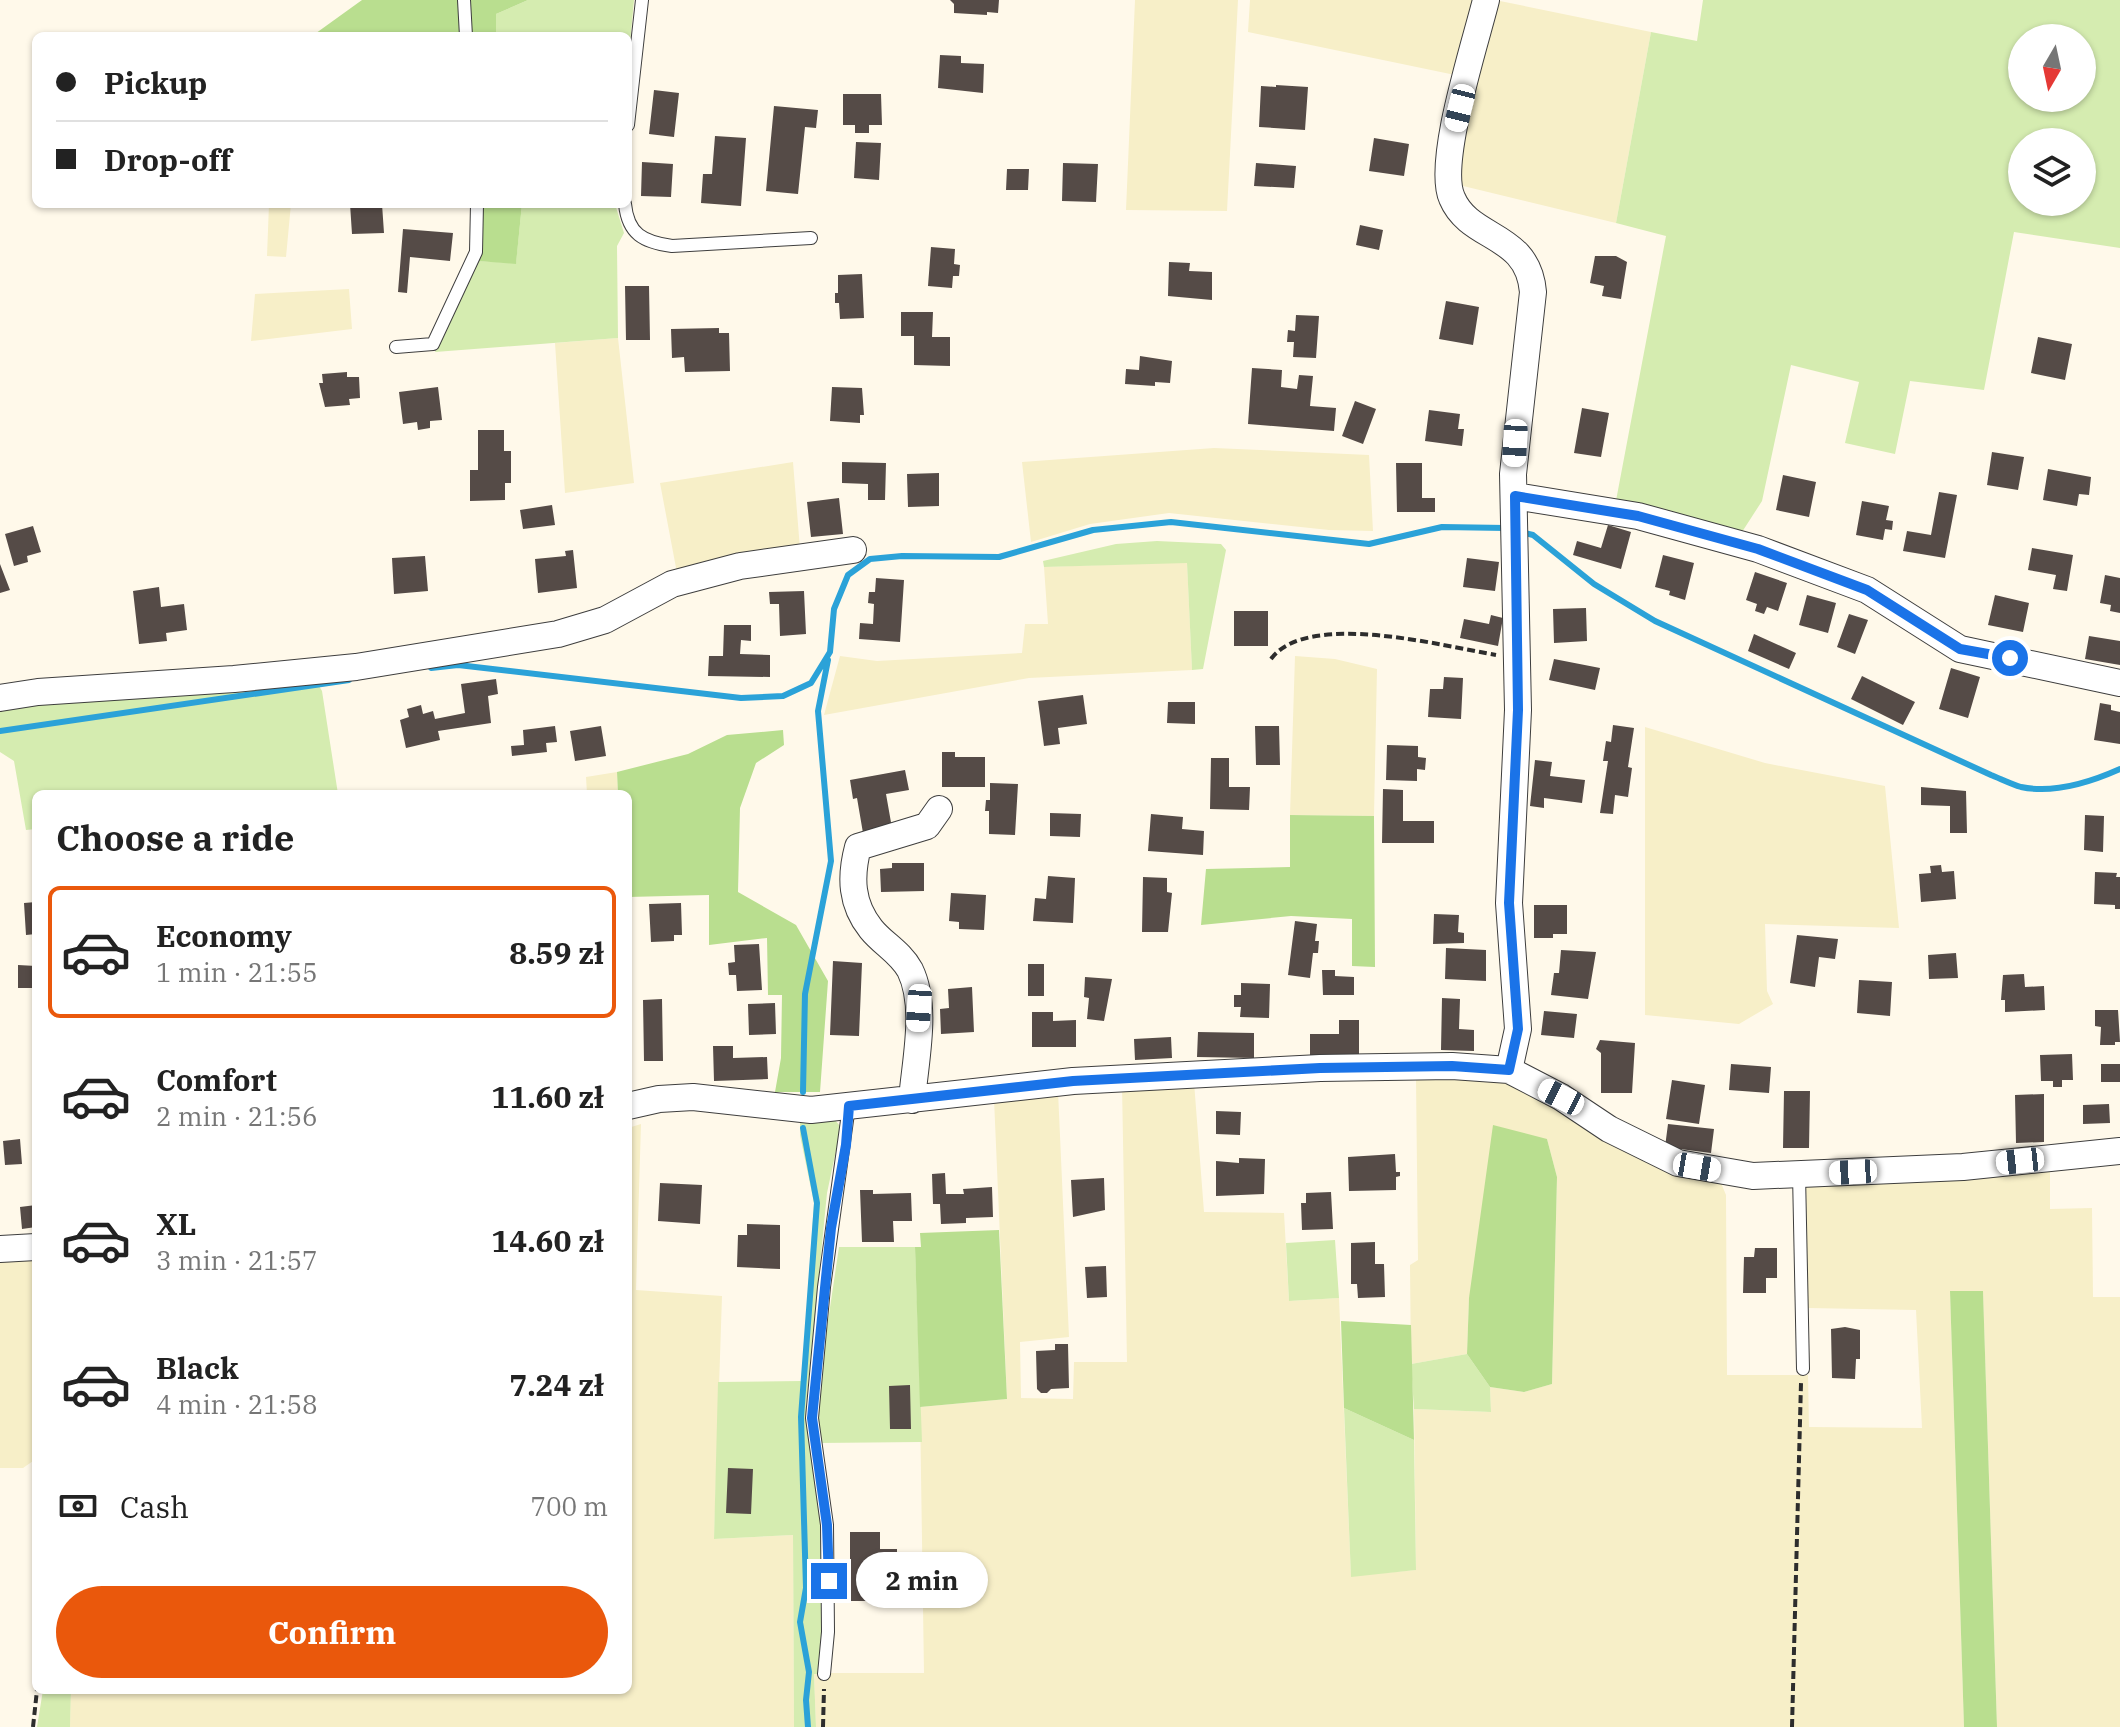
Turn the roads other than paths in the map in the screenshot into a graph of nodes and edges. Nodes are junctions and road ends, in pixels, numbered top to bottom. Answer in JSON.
{"nodes":[{"id":1,"x":464,"y":0,"type":"edge"},
{"id":2,"x":642,"y":0,"type":"edge"},
{"id":3,"x":1486,"y":0,"type":"edge"},
{"id":4,"x":466,"y":32,"type":"edge"},
{"id":5,"x":632,"y":89,"type":"edge"},
{"id":6,"x":477,"y":208,"type":"edge"},
{"id":7,"x":626,"y":208,"type":"edge"},
{"id":8,"x":811,"y":238,"type":"dead end"},
{"id":9,"x":396,"y":347,"type":"dead end"},
{"id":10,"x":1515,"y":506,"type":"junction"},
{"id":11,"x":853,"y":550,"type":"dead end"},
{"id":12,"x":2120,"y":683,"type":"edge"},
{"id":13,"x":0,"y":698,"type":"edge"},
{"id":14,"x":939,"y":809,"type":"dead end"},
{"id":15,"x":1509,"y":1070,"type":"junction"},
{"id":16,"x":912,"y":1100,"type":"junction"},
{"id":17,"x":632,"y":1105,"type":"edge"},
{"id":18,"x":849,"y":1106,"type":"junction"},
{"id":19,"x":2120,"y":1151,"type":"edge"},
{"id":20,"x":1799,"y":1174,"type":"junction"},
{"id":21,"x":32,"y":1247,"type":"edge"},
{"id":22,"x":0,"y":1249,"type":"edge"},
{"id":23,"x":1803,"y":1369,"type":"road end"},
{"id":24,"x":824,"y":1674,"type":"road end"}],
"edges":[{"from":1,"to":4,"type":"lane"},
{"from":2,"to":5,"type":"lane"},
{"from":3,"to":10,"type":"street"},
{"from":6,"to":9,"type":"lane"},
{"from":7,"to":8,"type":"lane"},
{"from":10,"to":12,"type":"street"},
{"from":10,"to":15,"type":"street"},
{"from":11,"to":13,"type":"street"},
{"from":14,"to":16,"type":"street"},
{"from":15,"to":16,"type":"street"},
{"from":15,"to":20,"type":"street"},
{"from":16,"to":18,"type":"street"},
{"from":17,"to":18,"type":"street"},
{"from":18,"to":24,"type":"lane"},
{"from":19,"to":20,"type":"street"},
{"from":20,"to":23,"type":"lane"},
{"from":21,"to":22,"type":"street"}]}
